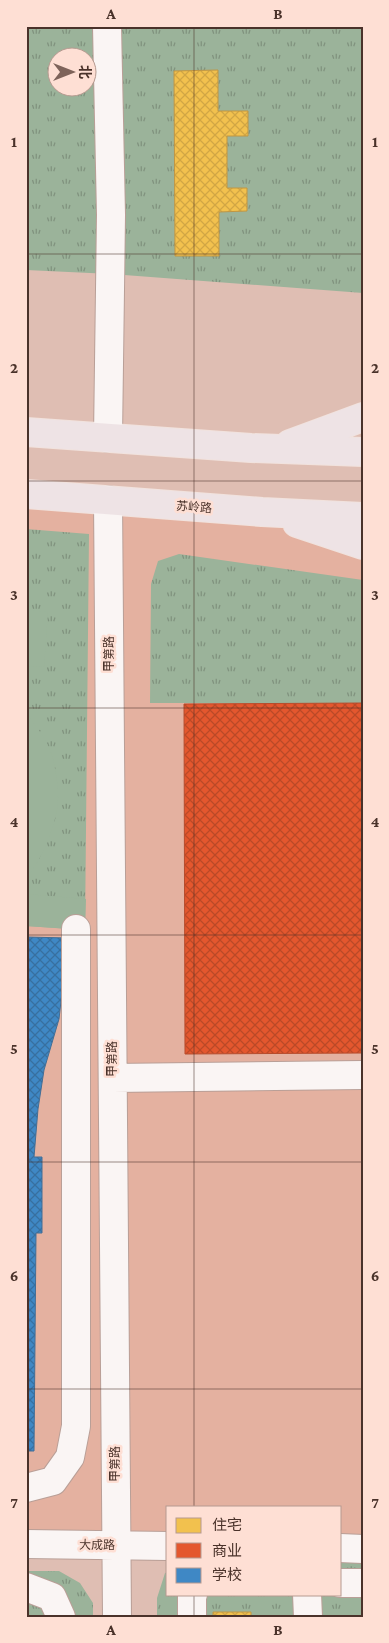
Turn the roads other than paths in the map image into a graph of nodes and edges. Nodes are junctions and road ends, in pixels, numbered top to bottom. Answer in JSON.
{"nodes":[{"id":1,"x":107,"y":26,"type":"edge"},
{"id":2,"x":363,"y":417,"type":"edge"},
{"id":3,"x":26,"y":432,"type":"edge"},
{"id":4,"x":108,"y":438,"type":"junction"},
{"id":5,"x":251,"y":448,"type":"junction"},
{"id":6,"x":363,"y":452,"type":"edge"},
{"id":7,"x":26,"y":494,"type":"edge"},
{"id":8,"x":108,"y":500,"type":"junction"},
{"id":9,"x":262,"y":512,"type":"junction"},
{"id":10,"x":363,"y":517,"type":"edge"},
{"id":11,"x":363,"y":545,"type":"edge"},
{"id":12,"x":76,"y":929,"type":"dead end"},
{"id":13,"x":363,"y":1075,"type":"edge"},
{"id":14,"x":113,"y":1078,"type":"junction"},
{"id":15,"x":26,"y":1488,"type":"edge"},
{"id":16,"x":26,"y":1544,"type":"edge"},
{"id":17,"x":116,"y":1546,"type":"junction"},
{"id":18,"x":166,"y":1546,"type":"edge"},
{"id":19,"x":342,"y":1548,"type":"edge"},
{"id":20,"x":363,"y":1549,"type":"edge"},
{"id":21,"x":342,"y":1582,"type":"edge"},
{"id":22,"x":363,"y":1583,"type":"edge"},
{"id":23,"x":26,"y":1587,"type":"edge"},
{"id":24,"x":192,"y":1596,"type":"edge"},
{"id":25,"x":307,"y":1596,"type":"edge"},
{"id":26,"x":60,"y":1617,"type":"edge"},
{"id":27,"x":117,"y":1617,"type":"edge"},
{"id":28,"x":192,"y":1617,"type":"edge"},
{"id":29,"x":308,"y":1617,"type":"edge"}],
"edges":[{"from":1,"to":4,"type":"street"},
{"from":2,"to":5,"type":"main road"},
{"from":3,"to":4,"type":"main road"},
{"from":4,"to":5,"type":"main road"},
{"from":5,"to":6,"type":"main road"},
{"from":7,"to":8,"type":"main road","name":"苏岭路"},
{"from":8,"to":9,"type":"main road","name":"苏岭路"},
{"from":8,"to":14,"type":"street","name":"甲第路"},
{"from":9,"to":10,"type":"main road","name":"苏岭路"},
{"from":9,"to":11,"type":"main road"},
{"from":12,"to":15,"type":"street"},
{"from":13,"to":14,"type":"street"},
{"from":14,"to":17,"type":"street","name":"甲第路"},
{"from":16,"to":17,"type":"street","name":"大成路"},
{"from":17,"to":18,"type":"street","name":"大成路"},
{"from":17,"to":27,"type":"street","name":"甲第路"},
{"from":19,"to":20,"type":"street"},
{"from":21,"to":22,"type":"street"},
{"from":23,"to":26,"type":"street"},
{"from":24,"to":28,"type":"street"},
{"from":25,"to":29,"type":"street"}]}
